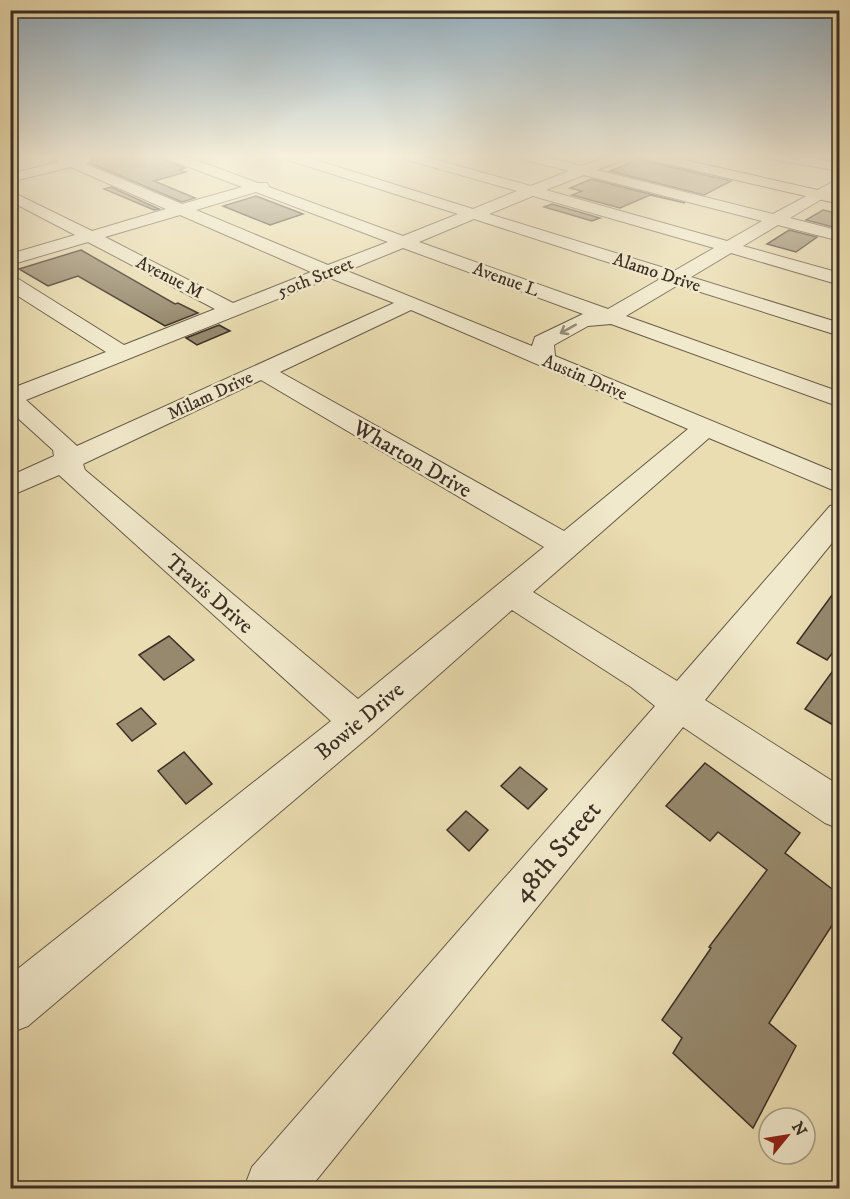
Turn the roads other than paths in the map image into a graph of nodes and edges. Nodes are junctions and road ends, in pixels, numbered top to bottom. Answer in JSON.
{"nodes":[{"id":1,"x":43,"y":212,"type":"edge"},
{"id":2,"x":172,"y":212,"type":"edge"},
{"id":3,"x":189,"y":212,"type":"edge"},
{"id":4,"x":324,"y":212,"type":"edge"},
{"id":5,"x":472,"y":212,"type":"edge"},
{"id":6,"x":605,"y":212,"type":"edge"},
{"id":7,"x":744,"y":212,"type":"edge"},
{"id":8,"x":789,"y":212,"type":"edge"},
{"id":9,"x":475,"y":213,"type":"junction"},
{"id":10,"x":775,"y":220,"type":"junction"},
{"id":11,"x":90,"y":236,"type":"junction"},
{"id":12,"x":840,"y":236,"type":"edge"},
{"id":13,"x":403,"y":242,"type":"junction"},
{"id":14,"x":728,"y":247,"type":"junction"},
{"id":15,"x":10,"y":260,"type":"edge"},
{"id":16,"x":330,"y":271,"type":"junction"},
{"id":17,"x":675,"y":278,"type":"junction"},
{"id":18,"x":840,"y":279,"type":"edge"},
{"id":19,"x":10,"y":282,"type":"edge"},
{"id":20,"x":410,"y":303,"type":"junction"},
{"id":21,"x":232,"y":310,"type":"junction"},
{"id":22,"x":608,"y":318,"type":"junction"},
{"id":23,"x":840,"y":330,"type":"edge"},
{"id":24,"x":122,"y":353,"type":"junction"},
{"id":25,"x":541,"y":356,"type":"junction"},
{"id":26,"x":262,"y":371,"type":"junction"},
{"id":27,"x":10,"y":398,"type":"edge"},
{"id":28,"x":840,"y":400,"type":"edge"},
{"id":29,"x":10,"y":404,"type":"edge"},
{"id":30,"x":705,"y":428,"type":"junction"},
{"id":31,"x":69,"y":460,"type":"junction"},
{"id":32,"x":840,"y":484,"type":"edge"},
{"id":33,"x":10,"y":487,"type":"edge"},
{"id":34,"x":840,"y":513,"type":"edge"},
{"id":35,"x":565,"y":545,"type":"junction"},
{"id":36,"x":510,"y":593,"type":"junction"},
{"id":37,"x":680,"y":702,"type":"junction"},
{"id":38,"x":358,"y":722,"type":"junction"},
{"id":39,"x":840,"y":809,"type":"edge"},
{"id":40,"x":12,"y":1002,"type":"edge"},
{"id":41,"x":273,"y":1188,"type":"edge"}],
"edges":[{"from":1,"to":11,"type":"street","name":"Avenue M"},
{"from":2,"to":11,"type":"street"},
{"from":3,"to":16,"type":"street","name":"Austin Drive"},
{"from":4,"to":13,"type":"street","name":"Avenue L"},
{"from":5,"to":9,"type":"street","name":"Alamo Drive"},
{"from":6,"to":14,"type":"street"},
{"from":7,"to":10,"type":"street"},
{"from":8,"to":10,"type":"street"},
{"from":9,"to":13,"type":"street","name":"50th Street"},
{"from":9,"to":17,"type":"street","name":"Alamo Drive"},
{"from":10,"to":12,"type":"street"},
{"from":10,"to":14,"type":"street"},
{"from":11,"to":15,"type":"street"},
{"from":11,"to":21,"type":"street","name":"Avenue M"},
{"from":13,"to":16,"type":"street","name":"50th Street"},
{"from":13,"to":22,"type":"street","name":"Avenue L"},
{"from":14,"to":17,"type":"street"},
{"from":14,"to":18,"type":"street"},
{"from":16,"to":20,"type":"street","name":"Austin Drive"},
{"from":16,"to":21,"type":"street","name":"50th Street"},
{"from":17,"to":22,"type":"street"},
{"from":17,"to":23,"type":"street","name":"Alamo Drive"},
{"from":19,"to":24,"type":"street"},
{"from":20,"to":25,"type":"street","name":"Austin Drive"},
{"from":20,"to":26,"type":"street","name":"Milam Drive"},
{"from":21,"to":24,"type":"street","name":"50th Street"},
{"from":22,"to":25,"type":"street"},
{"from":22,"to":28,"type":"street","name":"Avenue L"},
{"from":24,"to":27,"type":"street","name":"50th Street"},
{"from":25,"to":30,"type":"street","name":"Austin Drive"},
{"from":26,"to":31,"type":"street","name":"Milam Drive"},
{"from":26,"to":35,"type":"street","name":"Wharton Drive"},
{"from":29,"to":31,"type":"street","name":"Travis Drive"},
{"from":30,"to":32,"type":"street","name":"Austin Drive"},
{"from":30,"to":35,"type":"street","name":"Bowie Drive"},
{"from":31,"to":33,"type":"street","name":"Milam Drive"},
{"from":31,"to":38,"type":"street","name":"Travis Drive"},
{"from":34,"to":37,"type":"street","name":"48th Street"},
{"from":35,"to":36,"type":"street","name":"Bowie Drive"},
{"from":36,"to":37,"type":"street"},
{"from":36,"to":38,"type":"street","name":"Bowie Drive"},
{"from":37,"to":39,"type":"street"},
{"from":37,"to":41,"type":"street","name":"48th Street"},
{"from":38,"to":40,"type":"street","name":"Bowie Drive"}]}
